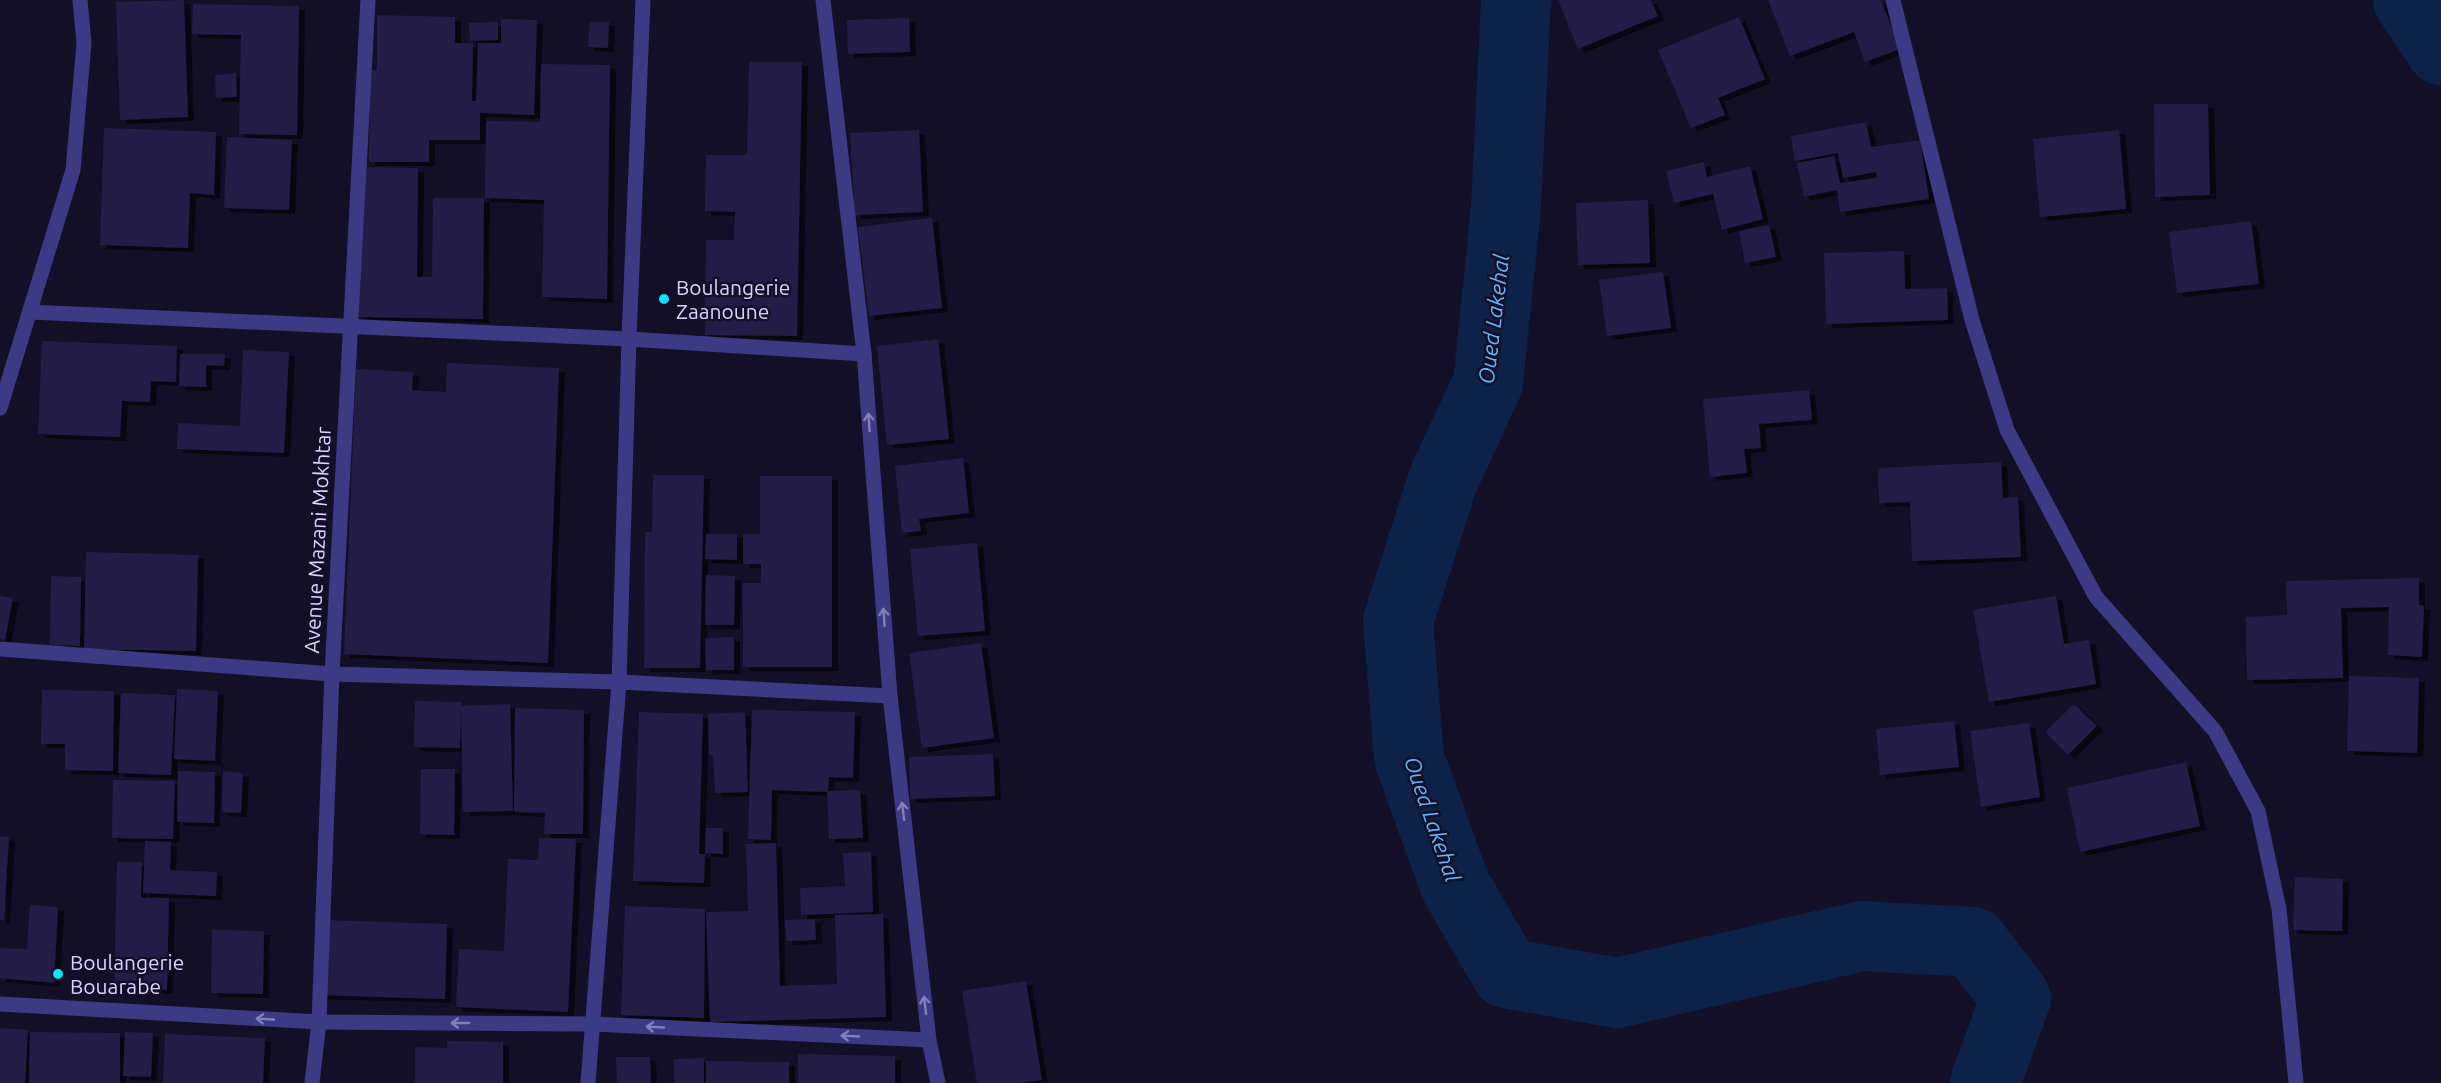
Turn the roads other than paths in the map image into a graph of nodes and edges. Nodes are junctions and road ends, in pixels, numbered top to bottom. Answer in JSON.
{"nodes":[{"id":1,"x":80,"y":0,"type":"edge"},
{"id":2,"x":368,"y":0,"type":"edge"},
{"id":3,"x":644,"y":0,"type":"edge"},
{"id":4,"x":808,"y":0,"type":"edge"},
{"id":5,"x":823,"y":0,"type":"edge"},
{"id":6,"x":1893,"y":0,"type":"edge"},
{"id":7,"x":30,"y":312,"type":"junction"},
{"id":8,"x":349,"y":326,"type":"junction"},
{"id":9,"x":629,"y":339,"type":"junction"},
{"id":10,"x":864,"y":354,"type":"junction"},
{"id":11,"x":0,"y":408,"type":"edge"},
{"id":12,"x":0,"y":649,"type":"edge"},
{"id":13,"x":332,"y":674,"type":"junction"},
{"id":14,"x":620,"y":682,"type":"junction"},
{"id":15,"x":890,"y":696,"type":"junction"},
{"id":16,"x":0,"y":1004,"type":"edge"},
{"id":17,"x":320,"y":1022,"type":"junction"},
{"id":18,"x":593,"y":1024,"type":"junction"},
{"id":19,"x":929,"y":1040,"type":"junction"},
{"id":20,"x":312,"y":1083,"type":"edge"},
{"id":21,"x":588,"y":1083,"type":"edge"},
{"id":22,"x":938,"y":1083,"type":"edge"},
{"id":23,"x":2296,"y":1083,"type":"edge"}],
"edges":[{"from":1,"to":7,"type":"street"},
{"from":2,"to":8,"type":"street","name":"Avenue Mazani Mokhtar"},
{"from":3,"to":9,"type":"street"},
{"from":4,"to":5,"type":"street"},
{"from":5,"to":10,"type":"street"},
{"from":6,"to":23,"type":"street"},
{"from":7,"to":8,"type":"street"},
{"from":7,"to":11,"type":"street"},
{"from":8,"to":9,"type":"street"},
{"from":8,"to":13,"type":"street","name":"Avenue Mazani Mokhtar"},
{"from":9,"to":10,"type":"street"},
{"from":9,"to":14,"type":"street"},
{"from":15,"to":10,"type":"street","one_way":true},
{"from":12,"to":13,"type":"street"},
{"from":13,"to":14,"type":"street"},
{"from":13,"to":17,"type":"street","name":"Avenue Mazani Mokhtar"},
{"from":14,"to":15,"type":"street"},
{"from":14,"to":18,"type":"street"},
{"from":19,"to":15,"type":"street","one_way":true},
{"from":17,"to":16,"type":"street","one_way":true},
{"from":18,"to":17,"type":"street","one_way":true},
{"from":17,"to":20,"type":"street","name":"Avenue Mazani Mokhtar"},
{"from":19,"to":18,"type":"street","one_way":true},
{"from":18,"to":21,"type":"street"},
{"from":19,"to":22,"type":"street"}]}
